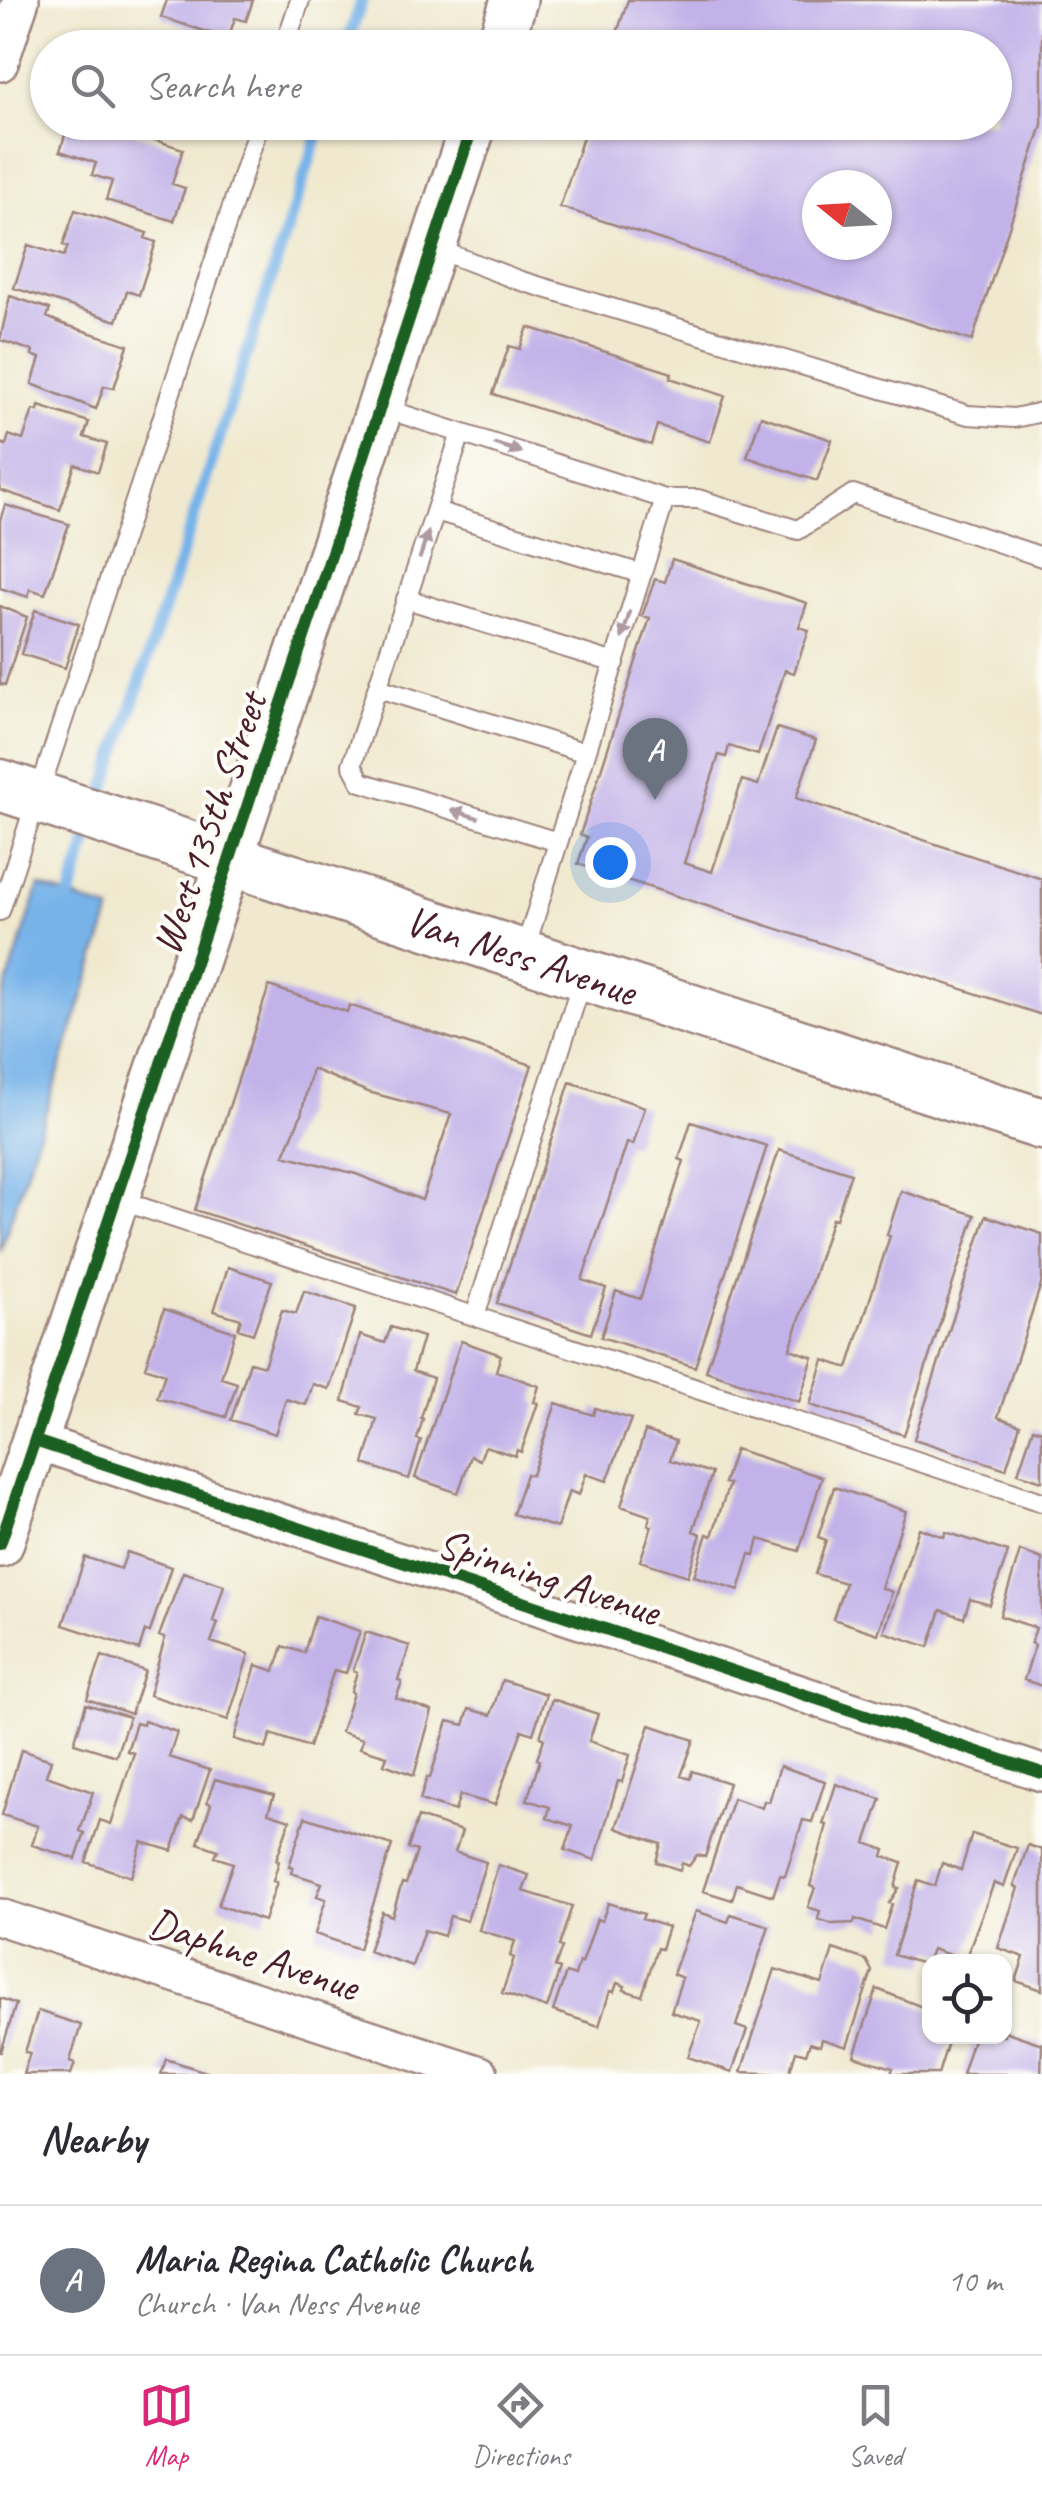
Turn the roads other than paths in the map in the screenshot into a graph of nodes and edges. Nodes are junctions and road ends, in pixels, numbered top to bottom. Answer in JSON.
{"nodes":[{"id":1,"x":20,"y":0,"type":"edge"},
{"id":2,"x":300,"y":0,"type":"edge"},
{"id":3,"x":514,"y":0,"type":"edge"},
{"id":4,"x":290,"y":30,"type":"edge"},
{"id":5,"x":505,"y":30,"type":"edge"},
{"id":6,"x":0,"y":63,"type":"edge"},
{"id":7,"x":254,"y":140,"type":"edge"},
{"id":8,"x":468,"y":140,"type":"edge"},
{"id":9,"x":433,"y":248,"type":"junction"},
{"id":10,"x":382,"y":407,"type":"junction"},
{"id":11,"x":1042,"y":412,"type":"edge"},
{"id":12,"x":461,"y":432,"type":"junction"},
{"id":13,"x":665,"y":499,"type":"junction"},
{"id":14,"x":436,"y":511,"type":"junction"},
{"id":15,"x":1042,"y":557,"type":"edge"},
{"id":16,"x":642,"y":574,"type":"junction"},
{"id":17,"x":406,"y":599,"type":"junction"},
{"id":18,"x":615,"y":663,"type":"junction"},
{"id":19,"x":378,"y":688,"type":"junction"},
{"id":20,"x":586,"y":754,"type":"junction"},
{"id":21,"x":35,"y":796,"type":"edge"},
{"id":22,"x":558,"y":842,"type":"junction"},
{"id":23,"x":228,"y":859,"type":"junction"},
{"id":24,"x":0,"y":910,"type":"edge"},
{"id":25,"x":523,"y":955,"type":"junction"},
{"id":26,"x":584,"y":975,"type":"junction"},
{"id":27,"x":1042,"y":1124,"type":"edge"},
{"id":28,"x":115,"y":1198,"type":"junction"},
{"id":29,"x":475,"y":1316,"type":"junction"},
{"id":30,"x":35,"y":1441,"type":"junction"},
{"id":31,"x":1042,"y":1502,"type":"edge"},
{"id":32,"x":0,"y":1544,"type":"edge"},
{"id":33,"x":1042,"y":1773,"type":"edge"},
{"id":34,"x":0,"y":1917,"type":"edge"},
{"id":35,"x":480,"y":2074,"type":"edge"}],
"edges":[{"from":1,"to":6,"type":"street"},
{"from":2,"to":4,"type":"lane"},
{"from":3,"to":5,"type":"street"},
{"from":7,"to":21,"type":"lane"},
{"from":8,"to":9,"type":"street","name":"West 135th Street"},
{"from":9,"to":10,"type":"street","name":"West 135th Street"},
{"from":9,"to":11,"type":"lane"},
{"from":10,"to":12,"type":"lane"},
{"from":10,"to":23,"type":"street","name":"West 135th Street"},
{"from":12,"to":13,"type":"lane","one_way":true},
{"from":12,"to":14,"type":"lane"},
{"from":13,"to":15,"type":"lane"},
{"from":13,"to":16,"type":"lane"},
{"from":14,"to":16,"type":"lane"},
{"from":17,"to":14,"type":"lane","one_way":true},
{"from":16,"to":18,"type":"lane","one_way":true},
{"from":17,"to":18,"type":"lane"},
{"from":17,"to":19,"type":"lane"},
{"from":18,"to":20,"type":"lane"},
{"from":19,"to":20,"type":"lane"},
{"from":22,"to":19,"type":"lane","one_way":true},
{"from":20,"to":22,"type":"lane"},
{"from":21,"to":23,"type":"main road","name":"Van Ness Avenue"},
{"from":21,"to":24,"type":"lane"},
{"from":22,"to":25,"type":"lane"},
{"from":23,"to":25,"type":"main road","name":"Van Ness Avenue"},
{"from":23,"to":28,"type":"street","name":"West 135th Street"},
{"from":25,"to":26,"type":"main road","name":"Van Ness Avenue"},
{"from":26,"to":27,"type":"main road","name":"Van Ness Avenue"},
{"from":26,"to":29,"type":"lane"},
{"from":28,"to":29,"type":"lane"},
{"from":28,"to":30,"type":"street","name":"West 135th Street"},
{"from":29,"to":31,"type":"lane"},
{"from":30,"to":32,"type":"street","name":"West 135th Street"},
{"from":30,"to":33,"type":"street","name":"Spinning Avenue"},
{"from":34,"to":35,"type":"street","name":"Daphne Avenue"}]}
